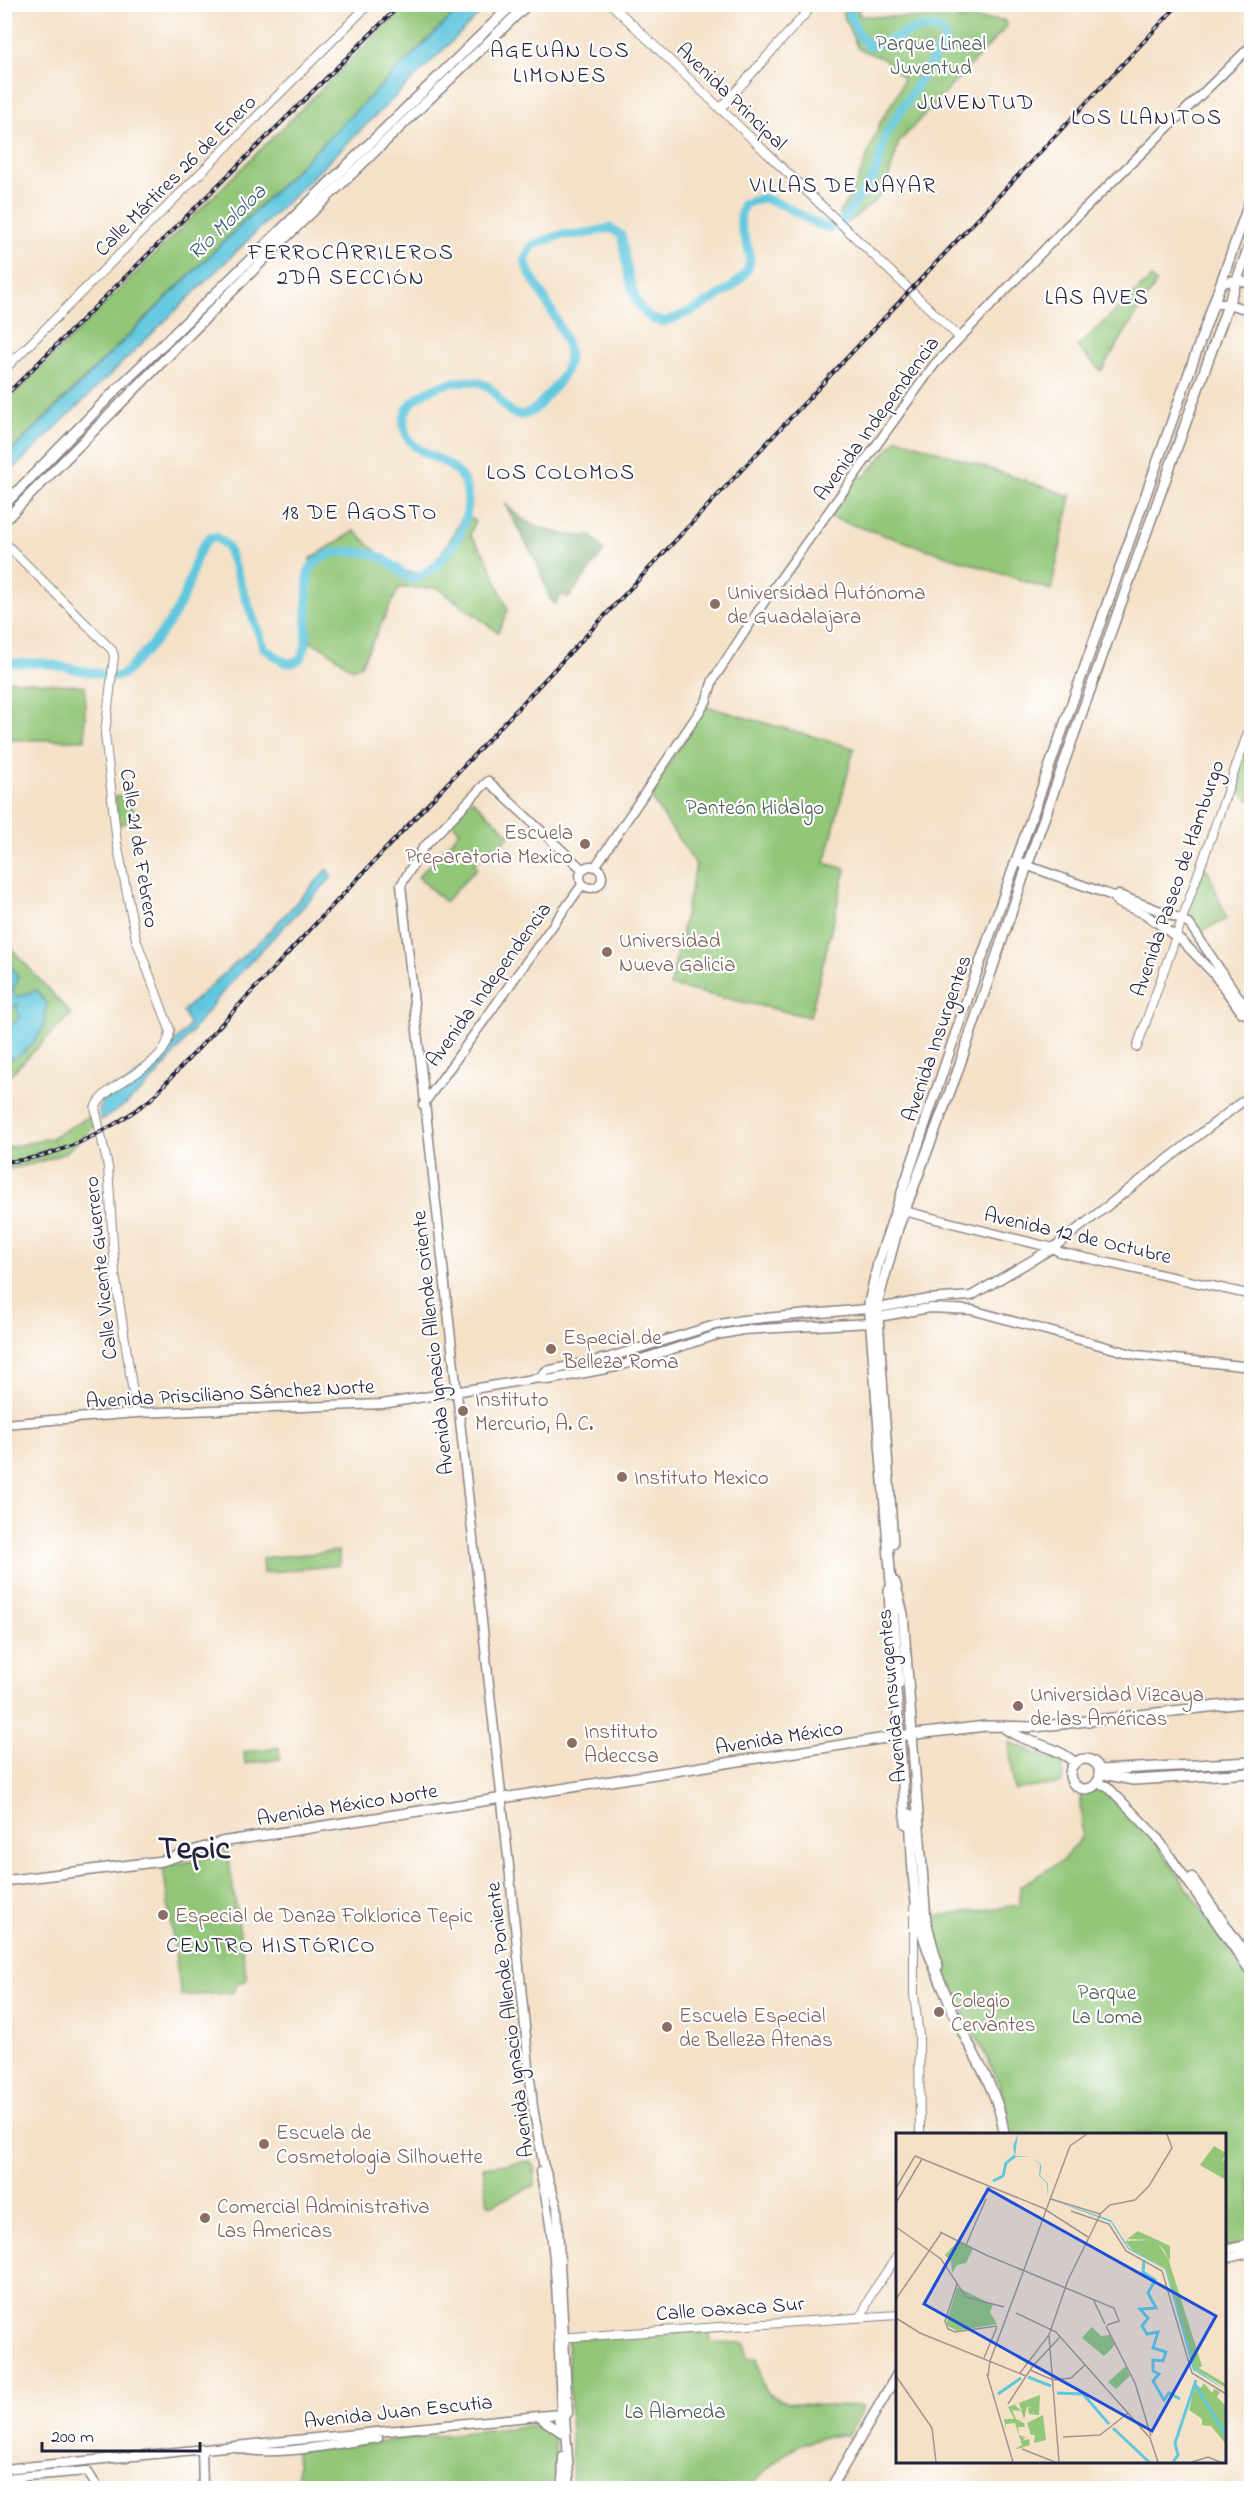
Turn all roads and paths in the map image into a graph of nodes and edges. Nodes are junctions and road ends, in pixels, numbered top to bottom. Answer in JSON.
{"nodes":[{"id":1,"x":369,"y":4,"type":"edge"},
{"id":2,"x":513,"y":4,"type":"edge"},
{"id":3,"x":528,"y":4,"type":"edge"},
{"id":4,"x":611,"y":4,"type":"edge"},
{"id":5,"x":814,"y":4,"type":"edge"},
{"id":6,"x":1251,"y":45,"type":"edge"},
{"id":7,"x":720,"y":109,"type":"junction"},
{"id":8,"x":1251,"y":195,"type":"edge"},
{"id":9,"x":290,"y":228,"type":"junction"},
{"id":10,"x":1251,"y":238,"type":"edge"},
{"id":11,"x":1237,"y":279,"type":"junction"},
{"id":12,"x":1221,"y":284,"type":"junction"},
{"id":13,"x":1251,"y":285,"type":"edge"},
{"id":14,"x":1214,"y":304,"type":"junction"},
{"id":15,"x":1228,"y":304,"type":"junction"},
{"id":16,"x":1251,"y":311,"type":"edge"},
{"id":17,"x":958,"y":337,"type":"junction"},
{"id":18,"x":4,"y":370,"type":"edge"},
{"id":19,"x":4,"y":505,"type":"edge"},
{"id":20,"x":4,"y":521,"type":"edge"},
{"id":21,"x":1137,"y":522,"type":"junction"},
{"id":22,"x":1148,"y":526,"type":"junction"},
{"id":23,"x":4,"y":542,"type":"edge"},
{"id":24,"x":1112,"y":592,"type":"junction"},
{"id":25,"x":1124,"y":596,"type":"junction"},
{"id":26,"x":1105,"y":613,"type":"junction"},
{"id":27,"x":1102,"y":657,"type":"junction"},
{"id":28,"x":1251,"y":720,"type":"edge"},
{"id":29,"x":1066,"y":721,"type":"junction"},
{"id":30,"x":1078,"y":725,"type":"junction"},
{"id":31,"x":1057,"y":787,"type":"junction"},
{"id":32,"x":1017,"y":862,"type":"junction"},
{"id":33,"x":1027,"y":866,"type":"junction"},
{"id":34,"x":595,"y":867,"type":"junction"},
{"id":35,"x":582,"y":869,"type":"junction"},
{"id":36,"x":582,"y":885,"type":"junction"},
{"id":37,"x":1113,"y":896,"type":"junction"},
{"id":38,"x":1181,"y":919,"type":"junction"},
{"id":39,"x":1175,"y":936,"type":"junction"},
{"id":40,"x":1250,"y":1016,"type":"edge"},
{"id":41,"x":1137,"y":1047,"type":"dead end"},
{"id":42,"x":1251,"y":1094,"type":"edge"},
{"id":43,"x":423,"y":1105,"type":"junction"},
{"id":44,"x":97,"y":1119,"type":"joint"},
{"id":45,"x":901,"y":1210,"type":"junction"},
{"id":46,"x":1053,"y":1248,"type":"junction"},
{"id":47,"x":1251,"y":1295,"type":"edge"},
{"id":48,"x":874,"y":1314,"type":"junction"},
{"id":49,"x":1251,"y":1367,"type":"edge"},
{"id":50,"x":539,"y":1378,"type":"junction"},
{"id":51,"x":456,"y":1391,"type":"junction"},
{"id":52,"x":136,"y":1413,"type":"junction"},
{"id":53,"x":4,"y":1424,"type":"edge"},
{"id":54,"x":893,"y":1582,"type":"junction"},
{"id":55,"x":900,"y":1687,"type":"junction"},
{"id":56,"x":910,"y":1695,"type":"junction"},
{"id":57,"x":1251,"y":1702,"type":"edge"},
{"id":58,"x":1002,"y":1726,"type":"junction"},
{"id":59,"x":1035,"y":1727,"type":"junction"},
{"id":60,"x":913,"y":1734,"type":"junction"},
{"id":61,"x":899,"y":1736,"type":"junction"},
{"id":62,"x":1038,"y":1745,"type":"junction"},
{"id":63,"x":1076,"y":1762,"type":"junction"},
{"id":64,"x":1251,"y":1762,"type":"edge"},
{"id":65,"x":1230,"y":1769,"type":"junction"},
{"id":66,"x":1251,"y":1773,"type":"edge"},
{"id":67,"x":1098,"y":1776,"type":"junction"},
{"id":68,"x":590,"y":1782,"type":"joint"},
{"id":69,"x":500,"y":1796,"type":"junction"},
{"id":70,"x":914,"y":1812,"type":"junction"},
{"id":71,"x":4,"y":1881,"type":"edge"},
{"id":72,"x":914,"y":1907,"type":"joint"},
{"id":73,"x":1251,"y":1962,"type":"edge"},
{"id":74,"x":1251,"y":1974,"type":"edge"},
{"id":75,"x":944,"y":1989,"type":"junction"},
{"id":76,"x":920,"y":2133,"type":"edge"},
{"id":77,"x":1004,"y":2133,"type":"edge"},
{"id":78,"x":1251,"y":2244,"type":"edge"},
{"id":79,"x":1226,"y":2250,"type":"edge"},
{"id":80,"x":1251,"y":2252,"type":"edge"},
{"id":81,"x":896,"y":2256,"type":"edge"},
{"id":82,"x":1226,"y":2258,"type":"edge"},
{"id":83,"x":896,"y":2316,"type":"edge"},
{"id":84,"x":861,"y":2318,"type":"junction"},
{"id":85,"x":561,"y":2338,"type":"junction"},
{"id":86,"x":896,"y":2375,"type":"edge"},
{"id":87,"x":563,"y":2415,"type":"junction"},
{"id":88,"x":543,"y":2420,"type":"junction"},
{"id":89,"x":562,"y":2434,"type":"junction"},
{"id":90,"x":233,"y":2447,"type":"junction"},
{"id":91,"x":202,"y":2449,"type":"junction"},
{"id":92,"x":4,"y":2469,"type":"edge"},
{"id":93,"x":4,"y":2478,"type":"edge"},
{"id":94,"x":98,"y":2488,"type":"edge"},
{"id":95,"x":203,"y":2488,"type":"edge"},
{"id":96,"x":562,"y":2488,"type":"edge"},
{"id":97,"x":570,"y":2488,"type":"edge"},
{"id":98,"x":831,"y":2488,"type":"edge"}],
"edges":[{"from":1,"to":18,"type":"street","name":"Calle Mártires 26 de Enero"},
{"from":2,"to":9,"type":"main road"},
{"from":3,"to":9,"type":"main road"},
{"from":4,"to":7,"type":"street","name":"Avenida Principal"},
{"from":5,"to":7,"type":"street"},
{"from":6,"to":17,"type":"main road","name":"Avenida Independencia"},
{"from":7,"to":17,"type":"street","name":"Avenida Principal"},
{"from":8,"to":12,"type":"main road","name":"Avenida Insurgentes"},
{"from":9,"to":19,"type":"main road"},
{"from":9,"to":20,"type":"main road"},
{"from":10,"to":11,"type":"main road","name":"Avenida Insurgentes"},
{"from":11,"to":12,"type":"main road"},
{"from":11,"to":13,"type":"main road"},
{"from":11,"to":15,"type":"main road","name":"Avenida Insurgentes"},
{"from":12,"to":14,"type":"main road","name":"Avenida Insurgentes"},
{"from":14,"to":15,"type":"main road"},
{"from":14,"to":21,"type":"main road","name":"Avenida Insurgentes"},
{"from":15,"to":16,"type":"main road"},
{"from":15,"to":22,"type":"main road","name":"Avenida Insurgentes"},
{"from":17,"to":34,"type":"main road","name":"Avenida Independencia"},
{"from":21,"to":22,"type":"main road"},
{"from":21,"to":24,"type":"main road","name":"Avenida Insurgentes"},
{"from":22,"to":25,"type":"main road","name":"Avenida Insurgentes"},
{"from":23,"to":44,"type":"street","name":"Calle 21 de Febrero"},
{"from":24,"to":25,"type":"main road"},
{"from":24,"to":26,"type":"main road","name":"Avenida Insurgentes"},
{"from":25,"to":27,"type":"main road","name":"Avenida Insurgentes"},
{"from":26,"to":27,"type":"main road"},
{"from":26,"to":29,"type":"main road","name":"Avenida Insurgentes"},
{"from":27,"to":30,"type":"main road","name":"Avenida Insurgentes"},
{"from":28,"to":38,"type":"street","name":"Avenida Paseo de Hamburgo"},
{"from":29,"to":30,"type":"main road"},
{"from":29,"to":31,"type":"main road"},
{"from":29,"to":32,"type":"main road","name":"Avenida Insurgentes"},
{"from":30,"to":31,"type":"main road","name":"Avenida Insurgentes"},
{"from":31,"to":33,"type":"main road","name":"Avenida Insurgentes"},
{"from":32,"to":33,"type":"main road"},
{"from":32,"to":45,"type":"main road","name":"Avenida Insurgentes"},
{"from":33,"to":37,"type":"main road"},
{"from":33,"to":45,"type":"main road","name":"Avenida Insurgentes"},
{"from":34,"to":35,"type":"main road"},
{"from":34,"to":36,"type":"main road"},
{"from":35,"to":36,"type":"main road"},
{"from":35,"to":43,"type":"main road","name":"Avenida Ignacio Allende Oriente"},
{"from":36,"to":43,"type":"main road","name":"Avenida Independencia"},
{"from":37,"to":38,"type":"main road"},
{"from":37,"to":39,"type":"main road"},
{"from":38,"to":39,"type":"street","name":"Avenida Paseo de Hamburgo"},
{"from":38,"to":40,"type":"main road"},
{"from":39,"to":40,"type":"main road"},
{"from":39,"to":41,"type":"street","name":"Avenida Paseo de Hamburgo"},
{"from":42,"to":46,"type":"main road"},
{"from":43,"to":51,"type":"main road","name":"Avenida Ignacio Allende Oriente"},
{"from":44,"to":52,"type":"street","name":"Calle Vicente Guerrero"},
{"from":45,"to":46,"type":"main road","name":"Avenida 12 de Octubre"},
{"from":45,"to":48,"type":"main road","name":"Avenida Insurgentes"},
{"from":46,"to":47,"type":"main road","name":"Avenida 12 de Octubre"},
{"from":46,"to":48,"type":"main road"},
{"from":48,"to":49,"type":"main road"},
{"from":48,"to":50,"type":"main road"},
{"from":48,"to":50,"type":"main road"},
{"from":48,"to":54,"type":"main road","name":"Avenida Insurgentes"},
{"from":50,"to":51,"type":"main road","name":"Avenida Prisciliano Sánchez Norte"},
{"from":51,"to":52,"type":"main road","name":"Avenida Prisciliano Sánchez Norte"},
{"from":51,"to":69,"type":"main road","name":"Avenida Ignacio Allende Oriente"},
{"from":52,"to":53,"type":"main road","name":"Avenida Prisciliano Sánchez Norte"},
{"from":54,"to":55,"type":"main road","name":"Avenida Insurgentes"},
{"from":54,"to":55,"type":"main road","name":"Avenida Insurgentes"},
{"from":54,"to":56,"type":"main road","name":"Avenida Insurgentes"},
{"from":55,"to":56,"type":"main road"},
{"from":55,"to":61,"type":"main road"},
{"from":56,"to":60,"type":"main road","name":"Avenida Insurgentes"},
{"from":57,"to":59,"type":"main road","name":"Avenida México"},
{"from":58,"to":59,"type":"main road","name":"Avenida México"},
{"from":58,"to":60,"type":"main road","name":"Avenida México"},
{"from":58,"to":62,"type":"main road"},
{"from":59,"to":62,"type":"main road"},
{"from":60,"to":61,"type":"main road","name":"Avenida México"},
{"from":60,"to":70,"type":"main road","name":"Avenida Insurgentes"},
{"from":61,"to":68,"type":"main road","name":"Avenida México"},
{"from":61,"to":72,"type":"main road"},
{"from":62,"to":63,"type":"main road"},
{"from":63,"to":67,"type":"main road"},
{"from":63,"to":67,"type":"main road"},
{"from":64,"to":65,"type":"main road"},
{"from":65,"to":66,"type":"main road"},
{"from":65,"to":67,"type":"main road"},
{"from":67,"to":73,"type":"main road"},
{"from":67,"to":74,"type":"main road"},
{"from":68,"to":69,"type":"main road","name":"Avenida México Norte"},
{"from":69,"to":71,"type":"main road","name":"Avenida México Norte"},
{"from":69,"to":85,"type":"main road","name":"Avenida Ignacio Allende Poniente"},
{"from":70,"to":75,"type":"main road"},
{"from":70,"to":75,"type":"main road"},
{"from":72,"to":76,"type":"street"},
{"from":75,"to":77,"type":"main road"},
{"from":78,"to":79,"type":"main road"},
{"from":80,"to":82,"type":"main road"},
{"from":81,"to":84,"type":"street"},
{"from":83,"to":84,"type":"street","name":"Calle Oaxaca Sur"},
{"from":84,"to":85,"type":"street","name":"Calle Oaxaca Sur"},
{"from":85,"to":87,"type":"main road","name":"Avenida Ignacio Allende Poniente"},
{"from":86,"to":98,"type":"main road"},
{"from":87,"to":88,"type":"main road","name":"Avenida Juan Escutia"},
{"from":87,"to":89,"type":"main road","name":"Avenida Ignacio Allende Poniente"},
{"from":87,"to":90,"type":"main road","name":"Avenida Juan Escutia"},
{"from":87,"to":97,"type":"main road","name":"Avenida Ignacio Allende Poniente"},
{"from":88,"to":89,"type":"main road"},
{"from":88,"to":90,"type":"main road","name":"Avenida Juan Escutia"},
{"from":89,"to":96,"type":"main road","name":"Avenida Ignacio Allende Poniente"},
{"from":90,"to":91,"type":"main road","name":"Avenida Juan Escutia"},
{"from":91,"to":92,"type":"main road","name":"Avenida Juan Escutia"},
{"from":91,"to":95,"type":"main road"},
{"from":93,"to":94,"type":"main road"}]}
